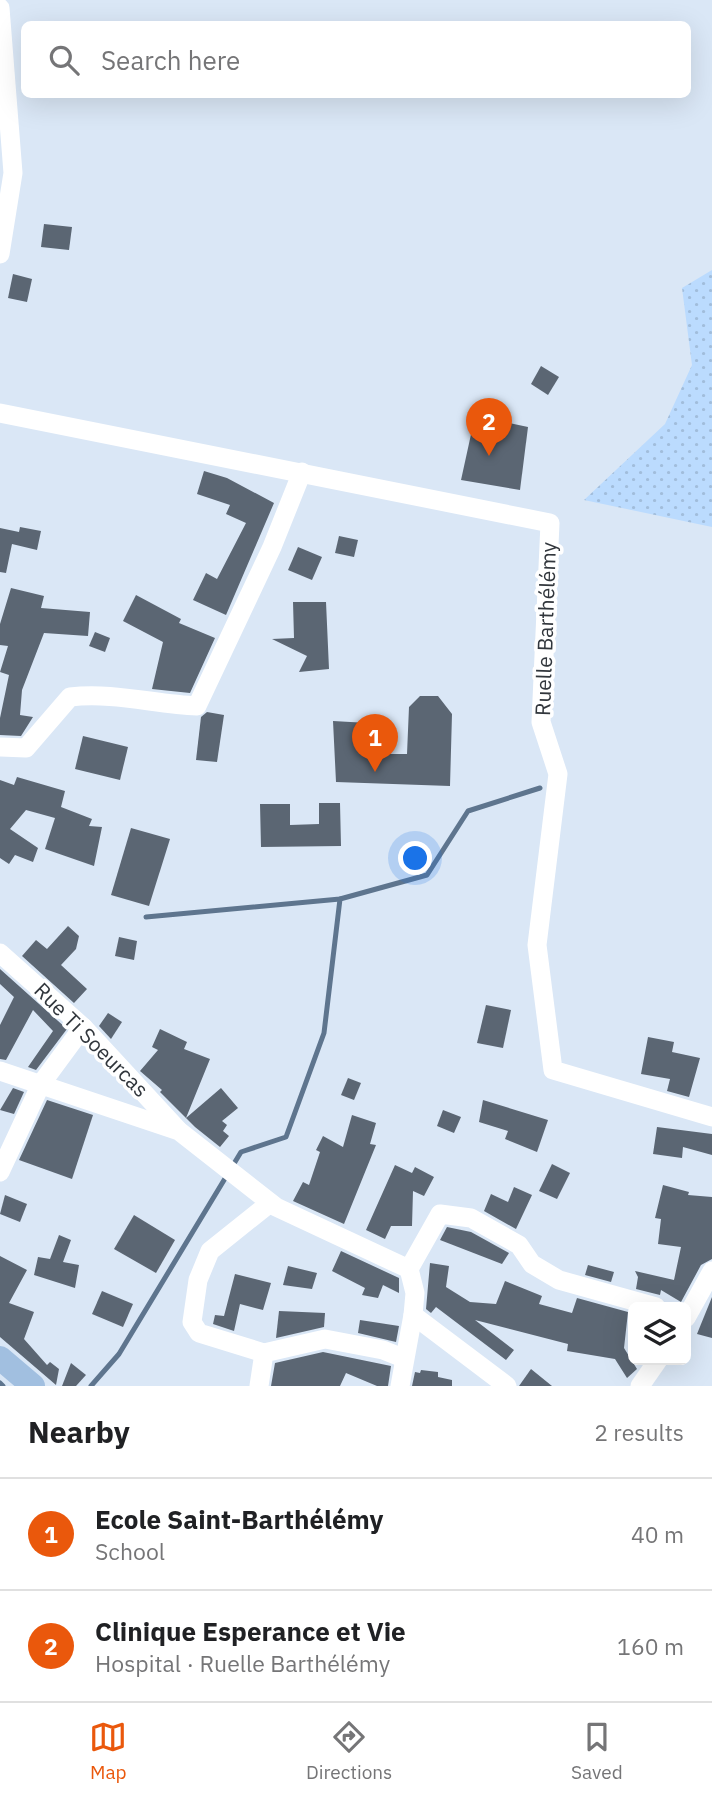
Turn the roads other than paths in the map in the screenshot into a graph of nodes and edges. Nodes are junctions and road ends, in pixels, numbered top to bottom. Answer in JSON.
{"nodes":[{"id":1,"x":0,"y":8,"type":"edge"},
{"id":2,"x":0,"y":254,"type":"edge"},
{"id":3,"x":0,"y":413,"type":"edge"},
{"id":4,"x":302,"y":472,"type":"junction"},
{"id":5,"x":0,"y":747,"type":"edge"},
{"id":6,"x":0,"y":953,"type":"edge"},
{"id":7,"x":83,"y":1027,"type":"junction"},
{"id":8,"x":0,"y":1071,"type":"edge"},
{"id":9,"x":41,"y":1084,"type":"junction"},
{"id":10,"x":712,"y":1117,"type":"edge"},
{"id":11,"x":179,"y":1131,"type":"junction"},
{"id":12,"x":0,"y":1172,"type":"edge"},
{"id":13,"x":278,"y":1207,"type":"junction"},
{"id":14,"x":409,"y":1269,"type":"junction"},
{"id":15,"x":712,"y":1271,"type":"edge"},
{"id":16,"x":638,"y":1302,"type":"edge"},
{"id":17,"x":691,"y":1308,"type":"edge"},
{"id":18,"x":413,"y":1315,"type":"junction"},
{"id":19,"x":264,"y":1353,"type":"junction"},
{"id":20,"x":0,"y":1358,"type":"edge"},
{"id":21,"x":403,"y":1358,"type":"junction"},
{"id":22,"x":655,"y":1365,"type":"edge"},
{"id":23,"x":33,"y":1386,"type":"edge"},
{"id":24,"x":259,"y":1386,"type":"edge"},
{"id":25,"x":400,"y":1386,"type":"edge"},
{"id":26,"x":507,"y":1386,"type":"edge"},
{"id":27,"x":640,"y":1386,"type":"edge"}],
"edges":[{"from":1,"to":2,"type":"street"},
{"from":3,"to":4,"type":"street"},
{"from":4,"to":5,"type":"street"},
{"from":4,"to":10,"type":"street","name":"Ruelle Barthélémy"},
{"from":6,"to":7,"type":"street","name":"Rue Ti Soeurcas"},
{"from":7,"to":9,"type":"street"},
{"from":7,"to":11,"type":"street","name":"Rue Ti Soeurcas"},
{"from":8,"to":9,"type":"street"},
{"from":9,"to":11,"type":"street"},
{"from":9,"to":12,"type":"street"},
{"from":11,"to":13,"type":"street"},
{"from":13,"to":14,"type":"street"},
{"from":13,"to":19,"type":"street"},
{"from":14,"to":16,"type":"street"},
{"from":14,"to":18,"type":"street"},
{"from":15,"to":17,"type":"street"},
{"from":18,"to":21,"type":"street"},
{"from":18,"to":26,"type":"street"},
{"from":19,"to":21,"type":"street"},
{"from":19,"to":24,"type":"street"},
{"from":20,"to":23,"type":"main road"},
{"from":21,"to":25,"type":"street"},
{"from":22,"to":27,"type":"street"}]}
